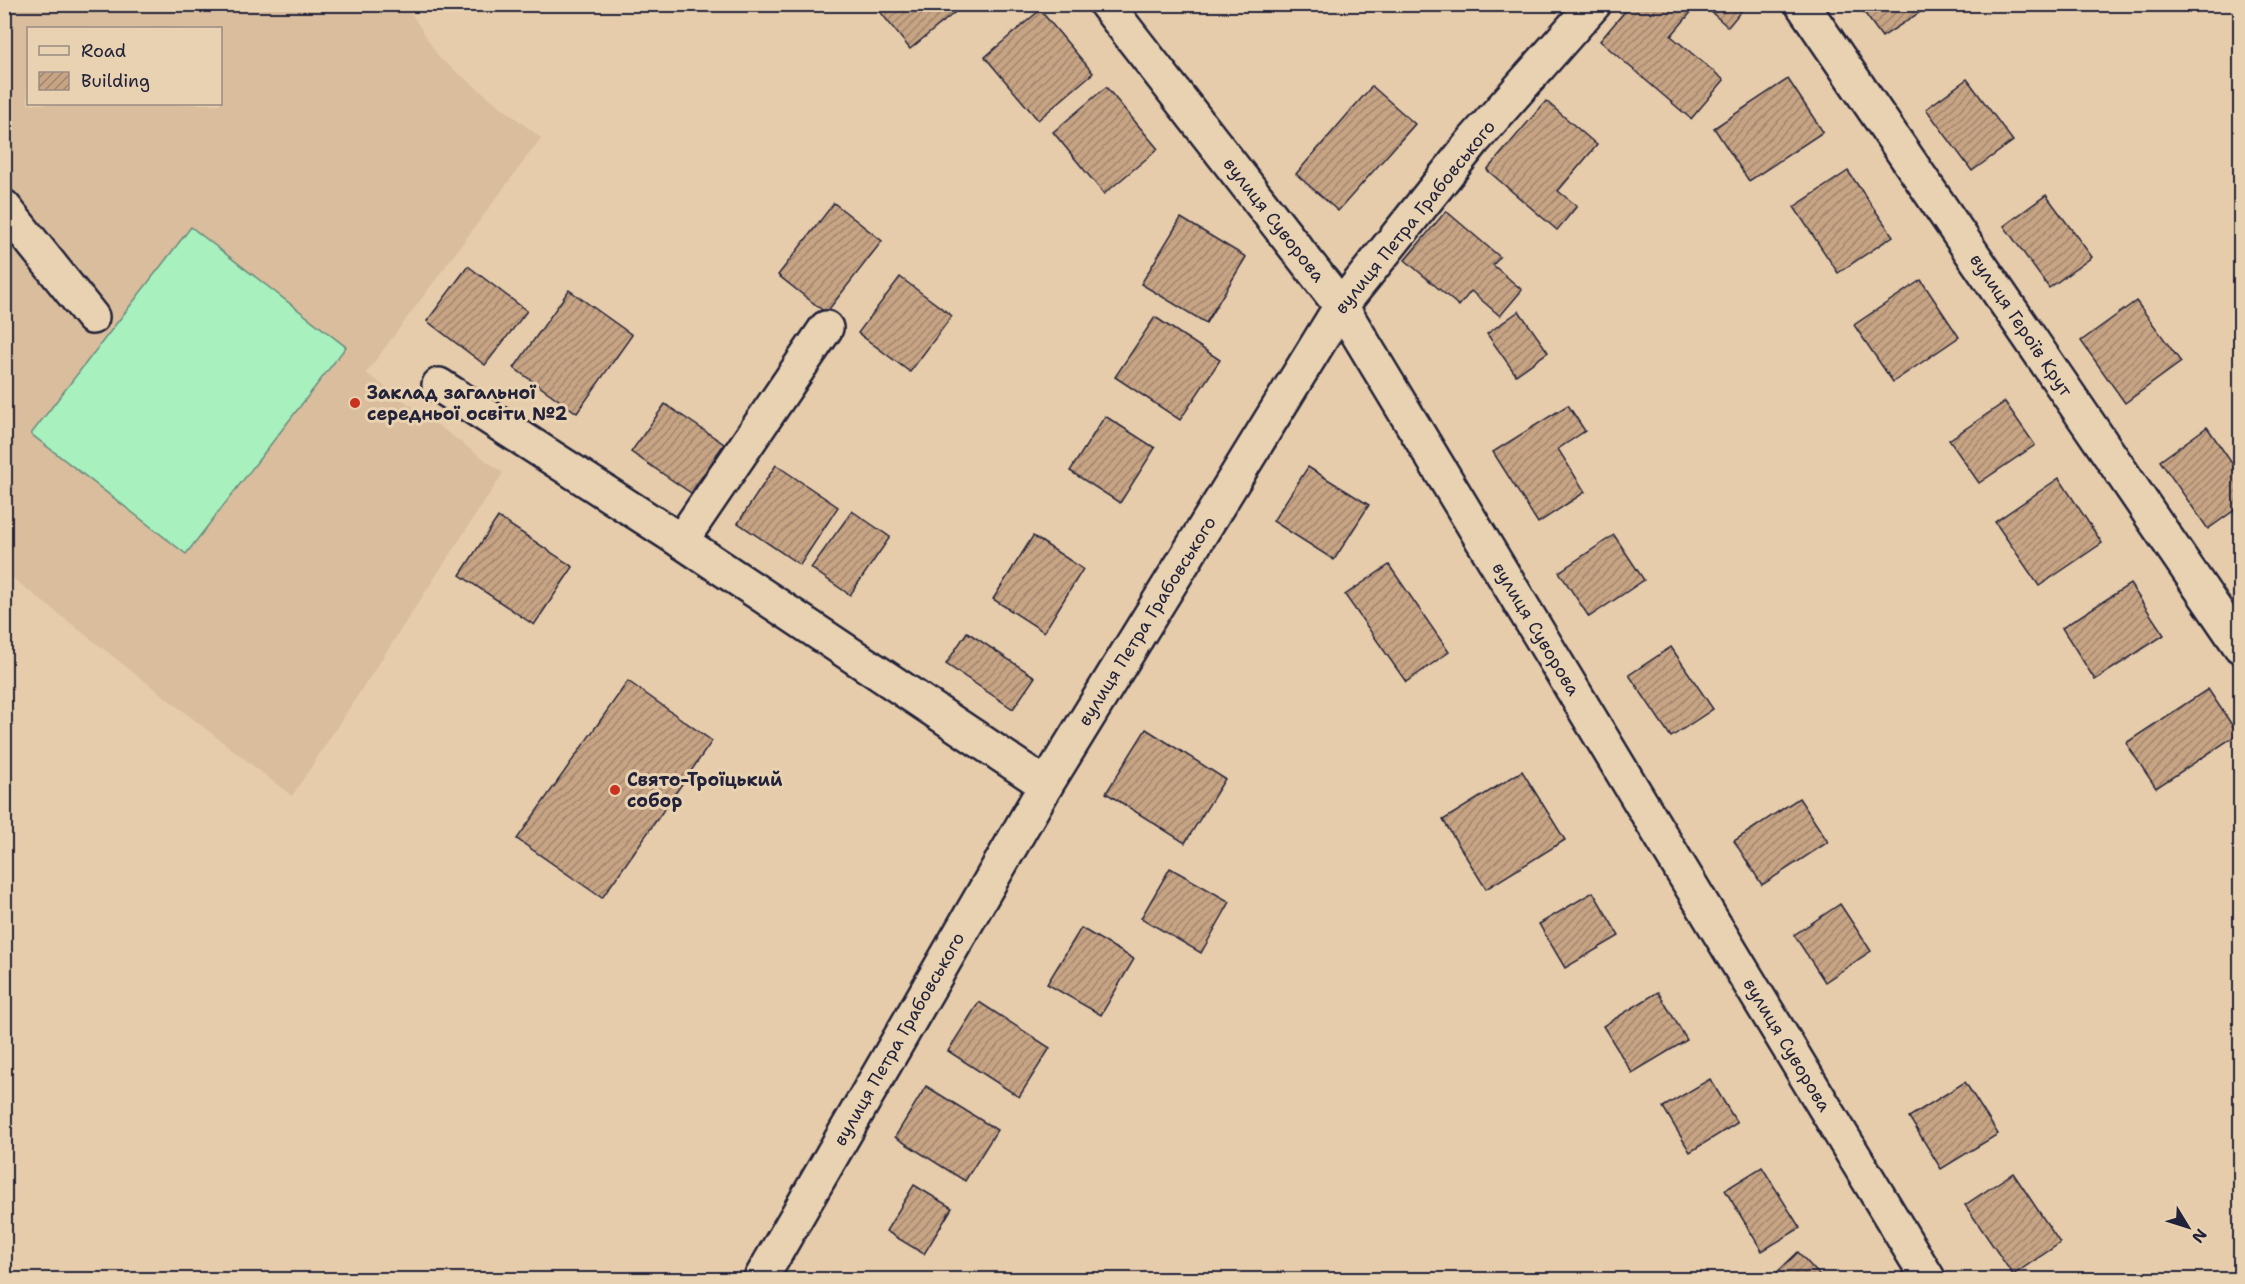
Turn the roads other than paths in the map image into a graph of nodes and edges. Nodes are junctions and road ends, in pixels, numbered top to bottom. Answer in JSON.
{"nodes":[{"id":1,"x":1106,"y":4,"type":"edge"},
{"id":2,"x":1594,"y":4,"type":"edge"},
{"id":3,"x":1802,"y":4,"type":"edge"},
{"id":4,"x":4,"y":207,"type":"edge"},
{"id":5,"x":1341,"y":306,"type":"junction"},
{"id":6,"x":92,"y":317,"type":"dead end"},
{"id":7,"x":825,"y":328,"type":"dead end"},
{"id":8,"x":439,"y":385,"type":"dead end"},
{"id":9,"x":681,"y":541,"type":"junction"},
{"id":10,"x":2241,"y":646,"type":"edge"},
{"id":11,"x":1046,"y":785,"type":"junction"},
{"id":12,"x":764,"y":1278,"type":"edge"},
{"id":13,"x":1929,"y":1280,"type":"edge"}],
"edges":[{"from":1,"to":5,"type":"street","name":"вулиця Суворова"},
{"from":2,"to":5,"type":"street","name":"вулиця Петра Грабовського"},
{"from":3,"to":10,"type":"street","name":"вулиця Героїв Крут"},
{"from":4,"to":6,"type":"street"},
{"from":5,"to":11,"type":"street","name":"вулиця Петра Грабовського"},
{"from":5,"to":13,"type":"street","name":"вулиця Суворова"},
{"from":7,"to":9,"type":"street"},
{"from":8,"to":9,"type":"street"},
{"from":9,"to":11,"type":"street"},
{"from":11,"to":12,"type":"street","name":"вулиця Петра Грабовського"}]}
